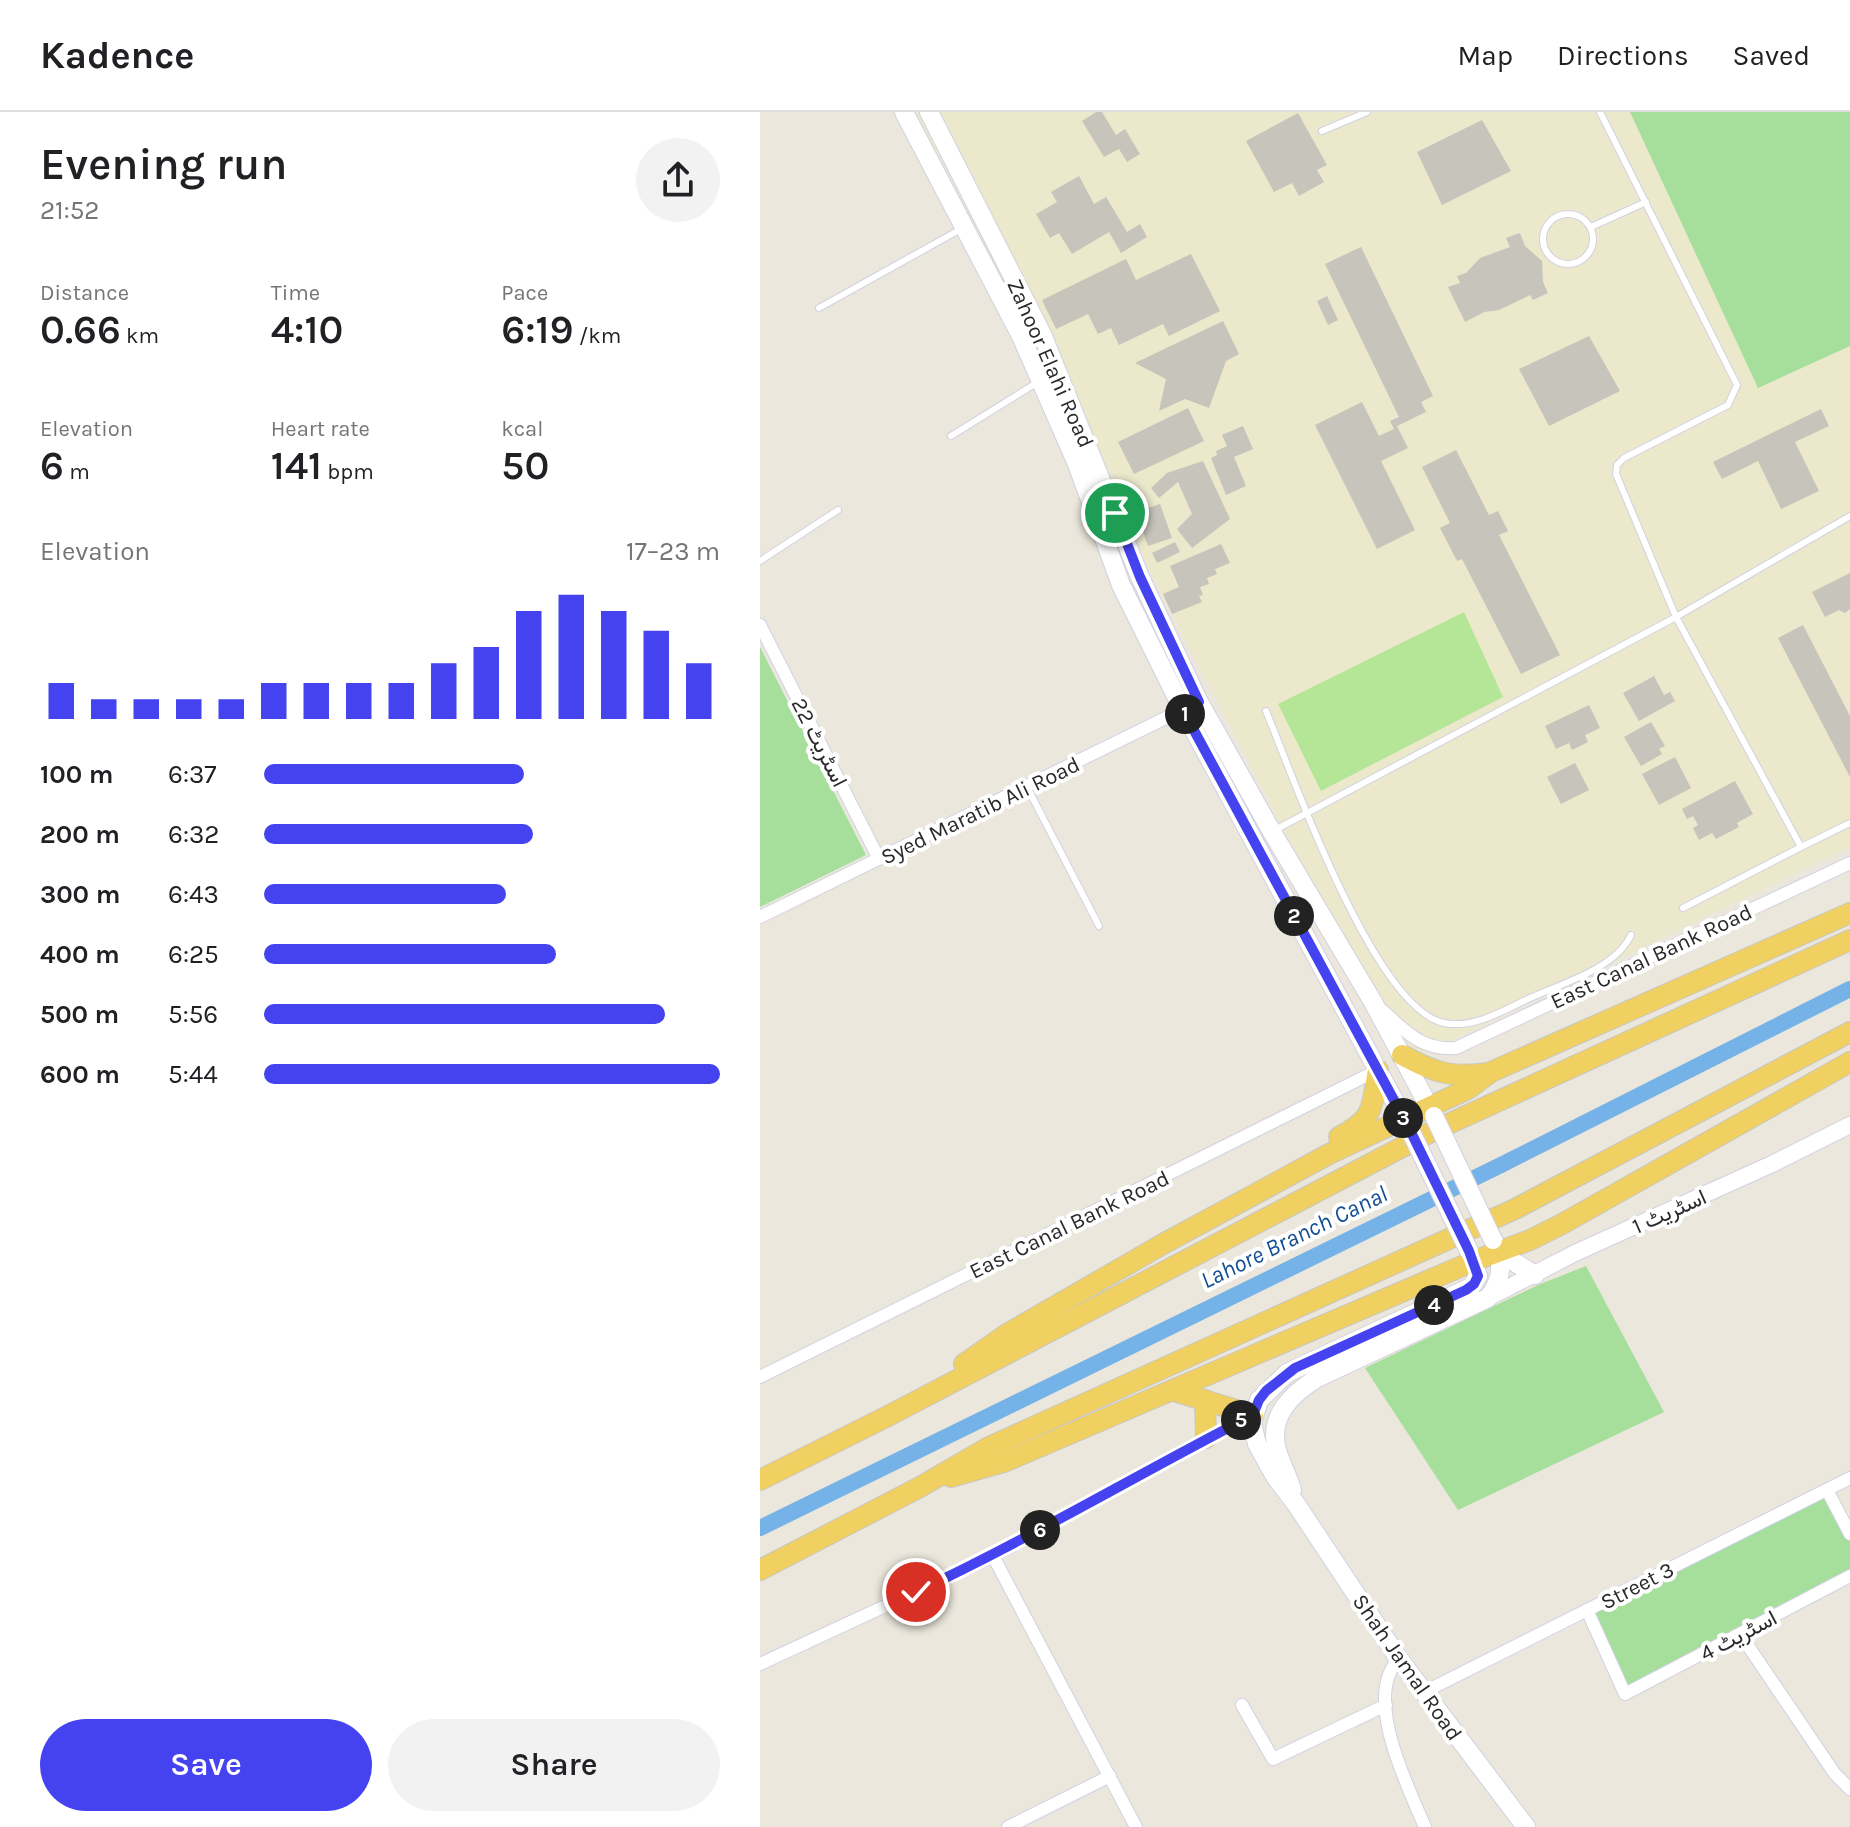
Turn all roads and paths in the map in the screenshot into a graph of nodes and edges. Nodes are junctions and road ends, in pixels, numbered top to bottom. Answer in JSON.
{"nodes":[{"id":1,"x":904,"y":112,"type":"edge"},
{"id":2,"x":929,"y":112,"type":"edge"},
{"id":3,"x":1367,"y":112,"type":"edge"},
{"id":4,"x":1600,"y":112,"type":"edge"},
{"id":5,"x":1322,"y":131,"type":"dead end"},
{"id":6,"x":1646,"y":202,"type":"junction"},
{"id":7,"x":964,"y":227,"type":"junction"},
{"id":8,"x":1591,"y":227,"type":"junction"},
{"id":9,"x":819,"y":308,"type":"dead end"},
{"id":10,"x":1041,"y":381,"type":"junction"},
{"id":11,"x":951,"y":436,"type":"dead end"},
{"id":12,"x":838,"y":510,"type":"dead end"},
{"id":13,"x":1850,"y":516,"type":"edge"},
{"id":14,"x":760,"y":561,"type":"edge"},
{"id":15,"x":1676,"y":617,"type":"junction"},
{"id":16,"x":760,"y":625,"type":"edge"},
{"id":17,"x":1191,"y":706,"type":"junction"},
{"id":18,"x":1266,"y":711,"type":"dead end"},
{"id":19,"x":1027,"y":787,"type":"junction"},
{"id":20,"x":1308,"y":812,"type":"junction"},
{"id":21,"x":1850,"y":823,"type":"edge"},
{"id":22,"x":1272,"y":832,"type":"junction"},
{"id":23,"x":1801,"y":847,"type":"junction"},
{"id":24,"x":879,"y":859,"type":"junction"},
{"id":25,"x":1850,"y":863,"type":"edge"},
{"id":26,"x":1683,"y":908,"type":"dead end"},
{"id":27,"x":1850,"y":913,"type":"edge"},
{"id":28,"x":760,"y":917,"type":"edge"},
{"id":29,"x":1099,"y":926,"type":"dead end"},
{"id":30,"x":1631,"y":935,"type":"dead end"},
{"id":31,"x":1850,"y":940,"type":"edge"},
{"id":32,"x":1373,"y":1002,"type":"junction"},
{"id":33,"x":1850,"y":1032,"type":"edge"},
{"id":34,"x":1402,"y":1055,"type":"junction"},
{"id":35,"x":1850,"y":1062,"type":"edge"},
{"id":36,"x":1378,"y":1070,"type":"junction"},
{"id":37,"x":1491,"y":1072,"type":"junction"},
{"id":38,"x":1431,"y":1112,"type":"junction"},
{"id":39,"x":1406,"y":1123,"type":"junction"},
{"id":40,"x":1850,"y":1125,"type":"edge"},
{"id":41,"x":1329,"y":1154,"type":"junction"},
{"id":42,"x":1496,"y":1246,"type":"junction"},
{"id":43,"x":1472,"y":1256,"type":"junction"},
{"id":44,"x":1535,"y":1275,"type":"junction"},
{"id":45,"x":1488,"y":1298,"type":"junction"},
{"id":46,"x":760,"y":1377,"type":"edge"},
{"id":47,"x":1174,"y":1391,"type":"junction"},
{"id":48,"x":1205,"y":1400,"type":"junction"},
{"id":49,"x":1253,"y":1415,"type":"junction"},
{"id":50,"x":888,"y":1416,"type":"junction"},
{"id":51,"x":1206,"y":1438,"type":"junction"},
{"id":52,"x":1850,"y":1478,"type":"edge"},
{"id":53,"x":760,"y":1480,"type":"edge"},
{"id":54,"x":920,"y":1487,"type":"junction"},
{"id":55,"x":1827,"y":1490,"type":"junction"},
{"id":56,"x":1296,"y":1504,"type":"junction"},
{"id":57,"x":1850,"y":1534,"type":"edge"},
{"id":58,"x":993,"y":1556,"type":"junction"},
{"id":59,"x":760,"y":1570,"type":"edge"},
{"id":60,"x":1850,"y":1576,"type":"edge"},
{"id":61,"x":1587,"y":1610,"type":"junction"},
{"id":62,"x":1740,"y":1634,"type":"junction"},
{"id":63,"x":1399,"y":1659,"type":"junction"},
{"id":64,"x":760,"y":1664,"type":"edge"},
{"id":65,"x":1424,"y":1692,"type":"junction"},
{"id":66,"x":1242,"y":1705,"type":"dead end"},
{"id":67,"x":1386,"y":1705,"type":"junction"},
{"id":68,"x":1110,"y":1776,"type":"junction"},
{"id":69,"x":1850,"y":1789,"type":"edge"},
{"id":70,"x":1008,"y":1827,"type":"edge"},
{"id":71,"x":1136,"y":1827,"type":"edge"},
{"id":72,"x":1425,"y":1827,"type":"edge"},
{"id":73,"x":1526,"y":1827,"type":"edge"}],
"edges":[{"from":1,"to":7,"type":"main road","name":"Zahoor Elahi Road"},
{"from":2,"to":17,"type":"main road","name":"Zahoor Elahi Road"},
{"from":3,"to":5,"type":"lane"},
{"from":4,"to":6,"type":"lane"},
{"from":6,"to":8,"type":"lane"},
{"from":6,"to":15,"type":"lane"},
{"from":7,"to":9,"type":"lane"},
{"from":7,"to":10,"type":"main road","name":"Zahoor Elahi Road"},
{"from":8,"to":8,"type":"lane"},
{"from":10,"to":11,"type":"lane"},
{"from":10,"to":17,"type":"main road","name":"Zahoor Elahi Road"},
{"from":12,"to":14,"type":"lane"},
{"from":13,"to":15,"type":"lane"},
{"from":15,"to":20,"type":"lane"},
{"from":15,"to":23,"type":"lane"},
{"from":16,"to":24,"type":"street","name":"اسٹریٹ 22"},
{"from":17,"to":19,"type":"street","name":"Syed Maratib Ali Road"},
{"from":17,"to":22,"type":"main road","name":"Zahoor Elahi Road"},
{"from":17,"to":36,"type":"main road","name":"Zahoor Elahi Road"},
{"from":18,"to":20,"type":"lane"},
{"from":19,"to":24,"type":"street","name":"Syed Maratib Ali Road"},
{"from":19,"to":29,"type":"lane"},
{"from":20,"to":22,"type":"lane"},
{"from":20,"to":30,"type":"lane"},
{"from":21,"to":23,"type":"lane"},
{"from":22,"to":32,"type":"main road","name":"Zahoor Elahi Road"},
{"from":23,"to":26,"type":"lane"},
{"from":24,"to":28,"type":"street","name":"Syed Maratib Ali Road"},
{"from":25,"to":32,"type":"street","name":"East Canal Bank Road"},
{"from":27,"to":37,"type":"highway"},
{"from":31,"to":50,"type":"highway"},
{"from":32,"to":34,"type":"main road","name":"Zahoor Elahi Road"},
{"from":33,"to":54,"type":"highway"},
{"from":34,"to":37,"type":"highway"},
{"from":34,"to":38,"type":"main road","name":"Zahoor Elahi Road"},
{"from":35,"to":42,"type":"highway"},
{"from":36,"to":39,"type":"main road","name":"Zahoor Elahi Road"},
{"from":36,"to":41,"type":"highway"},
{"from":36,"to":46,"type":"street","name":"East Canal Bank Road"},
{"from":37,"to":38,"type":"highway"},
{"from":38,"to":39,"type":"highway"},
{"from":38,"to":42,"type":"main road","name":"Zahoor Elahi Road","bridge":true},
{"from":39,"to":41,"type":"highway"},
{"from":39,"to":43,"type":"main road","name":"Zahoor Elahi Road","bridge":true},
{"from":40,"to":44,"type":"street","name":"اسٹریٹ 1"},
{"from":41,"to":50,"type":"highway"},
{"from":42,"to":43,"type":"highway"},
{"from":42,"to":44,"type":"main road"},
{"from":42,"to":45,"type":"main road"},
{"from":43,"to":47,"type":"highway"},
{"from":43,"to":49,"type":"main road"},
{"from":44,"to":45,"type":"street","name":"اسٹریٹ 1"},
{"from":45,"to":56,"type":"main road"},
{"from":47,"to":48,"type":"highway"},
{"from":47,"to":54,"type":"highway"},
{"from":48,"to":49,"type":"highway"},
{"from":48,"to":51,"type":"highway"},
{"from":49,"to":51,"type":"street"},
{"from":49,"to":56,"type":"main road"},
{"from":50,"to":53,"type":"highway"},
{"from":51,"to":58,"type":"street"},
{"from":52,"to":55,"type":"street","name":"Street 3"},
{"from":54,"to":59,"type":"highway"},
{"from":55,"to":57,"type":"street"},
{"from":55,"to":61,"type":"street","name":"Street 3"},
{"from":56,"to":63,"type":"main road","name":"Shah Jamal Road"},
{"from":58,"to":64,"type":"street"},
{"from":58,"to":68,"type":"street"},
{"from":60,"to":62,"type":"street","name":"اسٹریٹ 4"},
{"from":61,"to":62,"type":"street","name":"اسٹریٹ 4"},
{"from":61,"to":65,"type":"street","name":"Street 3"},
{"from":62,"to":69,"type":"street"},
{"from":63,"to":65,"type":"main road","name":"Shah Jamal Road"},
{"from":63,"to":67,"type":"street"},
{"from":65,"to":73,"type":"main road","name":"Shah Jamal Road"},
{"from":66,"to":67,"type":"street"},
{"from":67,"to":72,"type":"street"},
{"from":68,"to":70,"type":"street"},
{"from":68,"to":71,"type":"street"}]}
